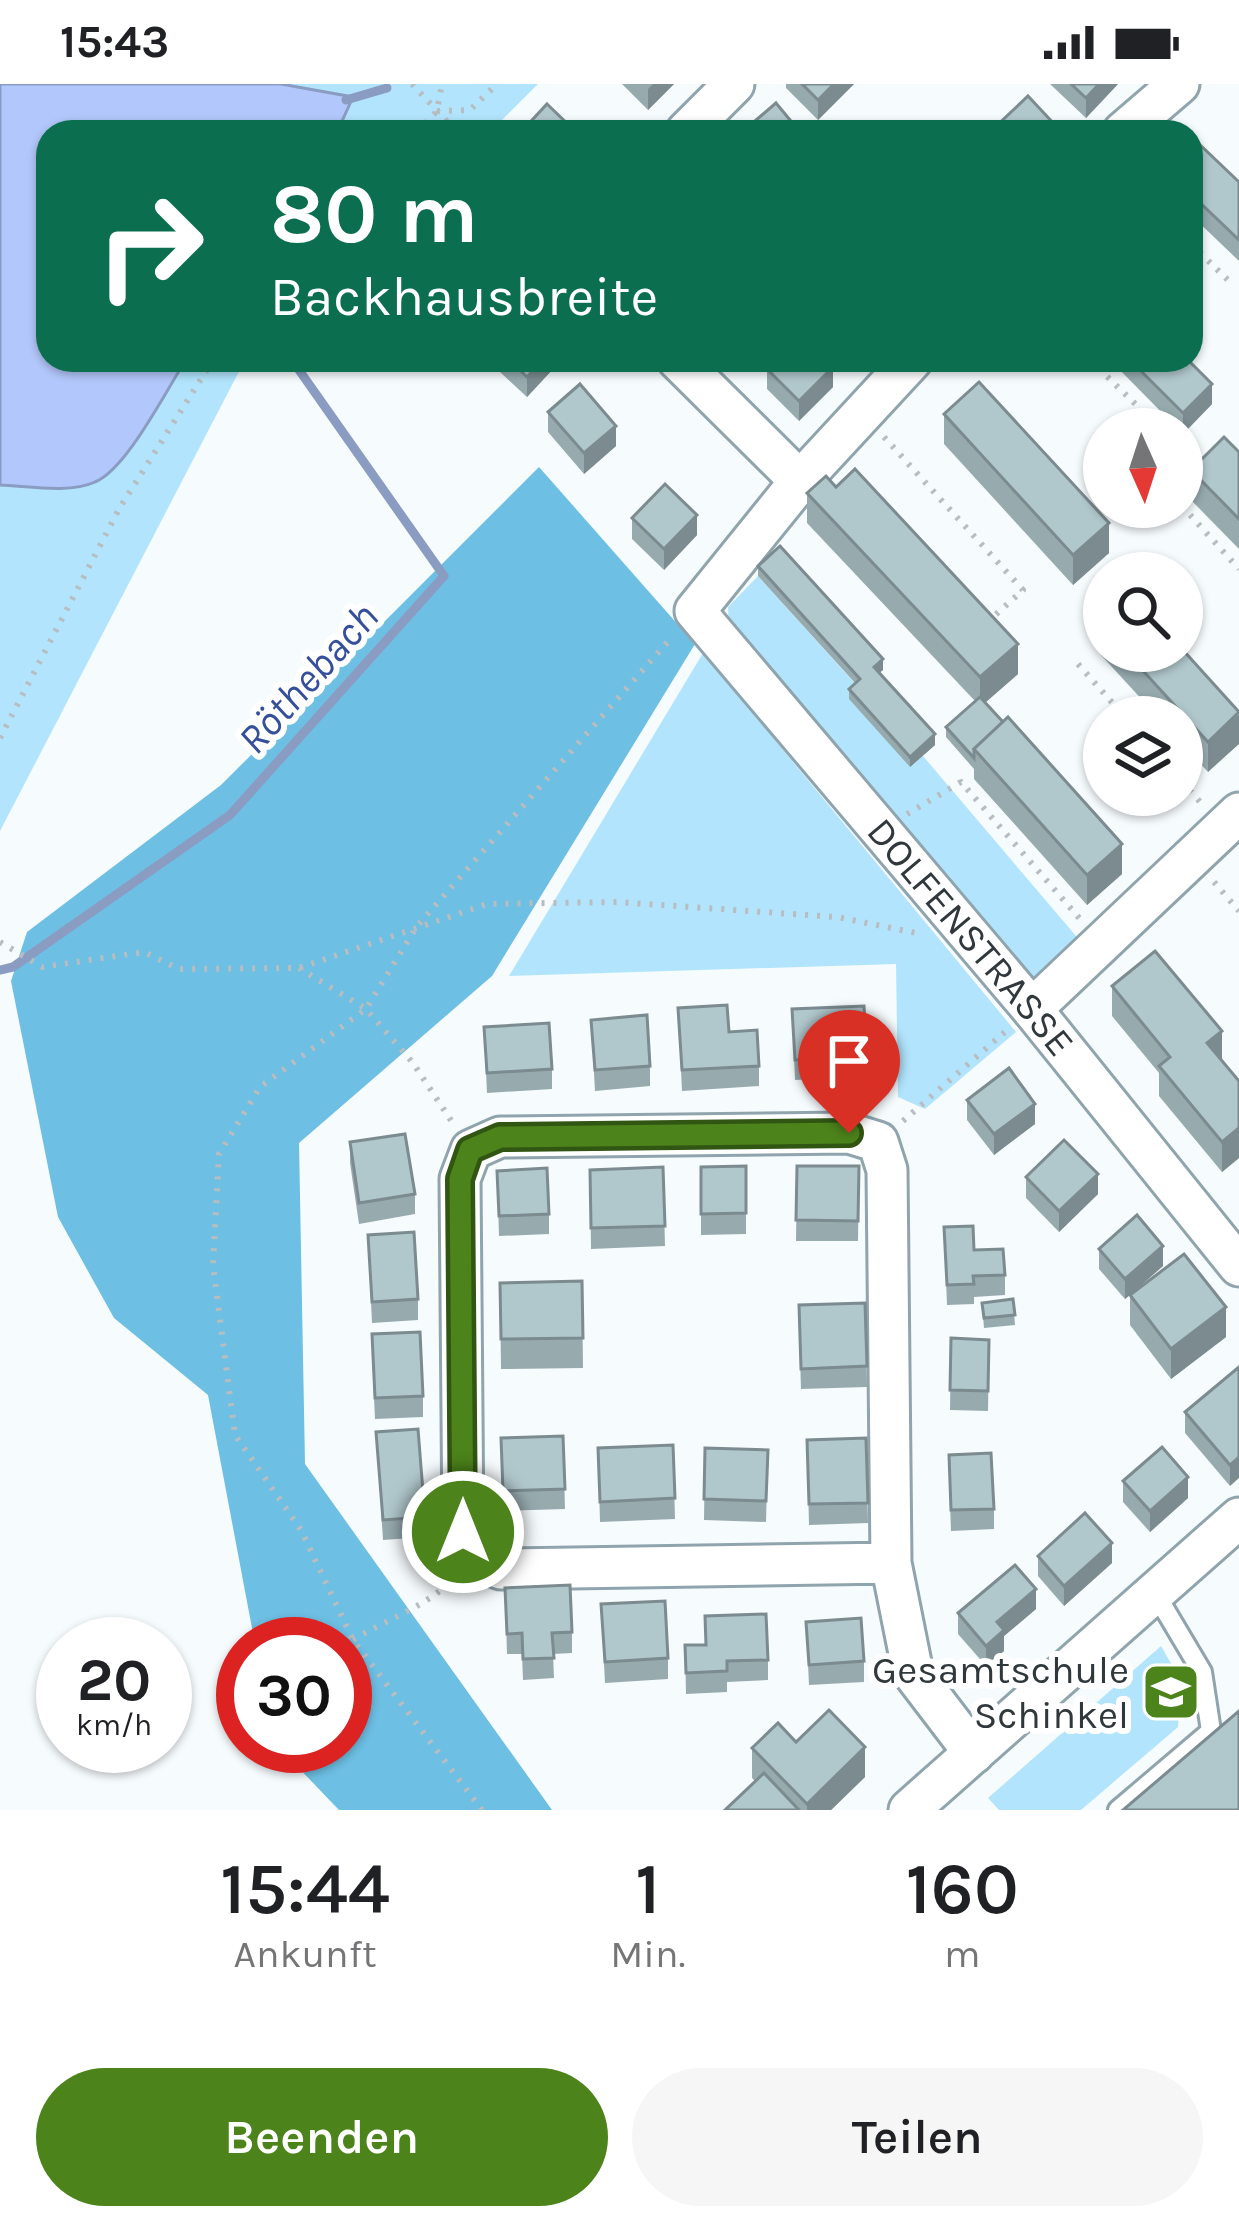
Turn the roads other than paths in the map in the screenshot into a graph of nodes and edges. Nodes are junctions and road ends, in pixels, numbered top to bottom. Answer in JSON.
{"nodes":[{"id":1,"x":734,"y":84,"type":"edge"},
{"id":2,"x":1179,"y":84,"type":"edge"},
{"id":3,"x":698,"y":120,"type":"edge"},
{"id":4,"x":1137,"y":120,"type":"edge"},
{"id":5,"x":690,"y":372,"type":"edge"},
{"id":6,"x":901,"y":372,"type":"edge"},
{"id":7,"x":800,"y":481,"type":"junction"},
{"id":8,"x":1239,"y":813,"type":"edge"},
{"id":9,"x":1032,"y":1009,"type":"junction"},
{"id":10,"x":1239,"y":1265,"type":"edge"},
{"id":11,"x":1239,"y":1518,"type":"edge"},
{"id":12,"x":891,"y":1563,"type":"junction"},
{"id":13,"x":1155,"y":1593,"type":"junction"},
{"id":14,"x":974,"y":1753,"type":"junction"},
{"id":15,"x":909,"y":1810,"type":"edge"},
{"id":16,"x":1118,"y":1810,"type":"edge"}],
"edges":[{"from":1,"to":3,"type":"street"},
{"from":2,"to":4,"type":"street"},
{"from":5,"to":7,"type":"street"},
{"from":6,"to":7,"type":"street"},
{"from":7,"to":9,"type":"street","name":"DOLFENSTRASSE"},
{"from":8,"to":9,"type":"street"},
{"from":9,"to":10,"type":"street","name":"DOLFENSTRASSE"},
{"from":11,"to":13,"type":"street"},
{"from":12,"to":12,"type":"street"},
{"from":12,"to":14,"type":"street"},
{"from":13,"to":14,"type":"street"},
{"from":13,"to":16,"type":"lane"},
{"from":14,"to":15,"type":"street"}]}
